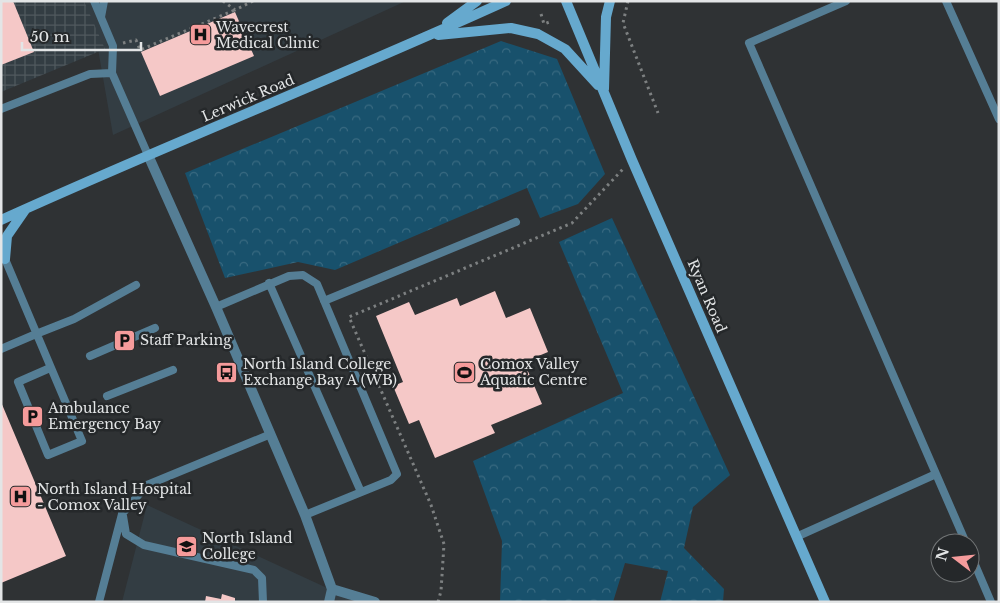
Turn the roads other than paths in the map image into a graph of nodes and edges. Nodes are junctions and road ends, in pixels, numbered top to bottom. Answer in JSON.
{"nodes":[{"id":1,"x":94,"y":1,"type":"edge"},
{"id":2,"x":104,"y":1,"type":"edge"},
{"id":3,"x":477,"y":1,"type":"edge"},
{"id":4,"x":506,"y":1,"type":"edge"},
{"id":5,"x":566,"y":1,"type":"edge"},
{"id":6,"x":610,"y":1,"type":"edge"},
{"id":7,"x":846,"y":1,"type":"edge"},
{"id":8,"x":946,"y":1,"type":"edge"},
{"id":9,"x":101,"y":17,"type":"junction"},
{"id":10,"x":430,"y":36,"type":"junction"},
{"id":11,"x":112,"y":73,"type":"junction"},
{"id":12,"x":604,"y":92,"type":"junction"},
{"id":13,"x":1,"y":109,"type":"edge"},
{"id":14,"x":999,"y":118,"type":"edge"},
{"id":15,"x":148,"y":155,"type":"junction"},
{"id":16,"x":26,"y":209,"type":"junction"},
{"id":17,"x":2,"y":217,"type":"edge"},
{"id":18,"x":516,"y":222,"type":"dead end"},
{"id":19,"x":3,"y":257,"type":"edge"},
{"id":20,"x":269,"y":283,"type":"junction"},
{"id":21,"x":136,"y":285,"type":"dead end"},
{"id":22,"x":324,"y":301,"type":"junction"},
{"id":23,"x":216,"y":307,"type":"junction"},
{"id":24,"x":155,"y":328,"type":"dead end"},
{"id":25,"x":36,"y":334,"type":"junction"},
{"id":26,"x":1,"y":349,"type":"edge"},
{"id":27,"x":90,"y":356,"type":"dead end"},
{"id":28,"x":50,"y":368,"type":"junction"},
{"id":29,"x":173,"y":370,"type":"dead end"},
{"id":30,"x":107,"y":396,"type":"dead end"},
{"id":31,"x":270,"y":434,"type":"junction"},
{"id":32,"x":936,"y":474,"type":"junction"},
{"id":33,"x":361,"y":492,"type":"junction"},
{"id":34,"x":122,"y":514,"type":"junction"},
{"id":35,"x":305,"y":515,"type":"junction"},
{"id":36,"x":962,"y":533,"type":"edge"},
{"id":37,"x":796,"y":537,"type":"junction"},
{"id":38,"x":980,"y":576,"type":"edge"},
{"id":39,"x":332,"y":589,"type":"junction"},
{"id":40,"x":99,"y":602,"type":"edge"},
{"id":41,"x":263,"y":602,"type":"edge"},
{"id":42,"x":329,"y":602,"type":"edge"},
{"id":43,"x":375,"y":602,"type":"edge"},
{"id":44,"x":825,"y":602,"type":"edge"},
{"id":45,"x":991,"y":602,"type":"edge"}],
"edges":[{"from":1,"to":9,"type":"lane"},
{"from":2,"to":9,"type":"lane"},
{"from":3,"to":10,"type":"main road"},
{"from":4,"to":10,"type":"main road","name":"Lerwick Road"},
{"from":5,"to":12,"type":"main road","name":"Ryan Road"},
{"from":6,"to":12,"type":"main road"},
{"from":7,"to":32,"type":"lane"},
{"from":8,"to":14,"type":"lane"},
{"from":9,"to":11,"type":"lane"},
{"from":10,"to":12,"type":"main road"},
{"from":10,"to":15,"type":"main road","name":"Lerwick Road"},
{"from":11,"to":13,"type":"lane"},
{"from":11,"to":15,"type":"lane"},
{"from":12,"to":37,"type":"main road","name":"Ryan Road"},
{"from":15,"to":16,"type":"main road","name":"Lerwick Road"},
{"from":15,"to":23,"type":"street"},
{"from":16,"to":17,"type":"main road","name":"Lerwick Road"},
{"from":16,"to":19,"type":"main road"},
{"from":18,"to":22,"type":"lane"},
{"from":19,"to":25,"type":"lane"},
{"from":20,"to":22,"type":"lane"},
{"from":20,"to":23,"type":"lane"},
{"from":20,"to":33,"type":"lane"},
{"from":21,"to":25,"type":"lane"},
{"from":22,"to":33,"type":"lane"},
{"from":23,"to":31,"type":"street"},
{"from":24,"to":27,"type":"lane"},
{"from":25,"to":26,"type":"lane"},
{"from":25,"to":28,"type":"lane"},
{"from":28,"to":28,"type":"lane"},
{"from":29,"to":30,"type":"lane"},
{"from":31,"to":34,"type":"lane"},
{"from":31,"to":35,"type":"street"},
{"from":32,"to":36,"type":"lane"},
{"from":32,"to":37,"type":"lane"},
{"from":33,"to":35,"type":"lane"},
{"from":34,"to":40,"type":"lane"},
{"from":34,"to":41,"type":"lane"},
{"from":35,"to":39,"type":"street"},
{"from":37,"to":44,"type":"main road","name":"Ryan Road"},
{"from":38,"to":45,"type":"lane"},
{"from":39,"to":42,"type":"street"},
{"from":39,"to":43,"type":"street"}]}
